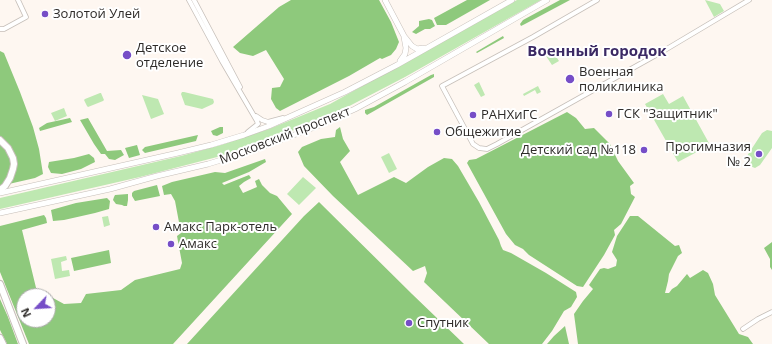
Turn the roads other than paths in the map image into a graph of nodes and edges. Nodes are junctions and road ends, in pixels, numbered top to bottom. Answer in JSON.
{"nodes":[{"id":1,"x":18,"y":0,"type":"edge"},
{"id":2,"x":189,"y":0,"type":"edge"},
{"id":3,"x":194,"y":0,"type":"edge"},
{"id":4,"x":385,"y":0,"type":"edge"},
{"id":5,"x":512,"y":0,"type":"edge"},
{"id":6,"x":547,"y":0,"type":"edge"},
{"id":7,"x":597,"y":0,"type":"edge"},
{"id":8,"x":749,"y":0,"type":"edge"},
{"id":9,"x":0,"y":29,"type":"edge"},
{"id":10,"x":404,"y":36,"type":"junction"},
{"id":11,"x":432,"y":45,"type":"junction"},
{"id":12,"x":396,"y":65,"type":"junction"},
{"id":13,"x":242,"y":95,"type":"junction"},
{"id":14,"x":254,"y":114,"type":"junction"},
{"id":15,"x":290,"y":117,"type":"junction"},
{"id":16,"x":244,"y":135,"type":"junction"},
{"id":17,"x":0,"y":140,"type":"edge"},
{"id":18,"x":0,"y":190,"type":"edge"},
{"id":19,"x":0,"y":193,"type":"edge"},
{"id":20,"x":0,"y":213,"type":"edge"},
{"id":21,"x":0,"y":284,"type":"edge"},
{"id":22,"x":772,"y":312,"type":"edge"},
{"id":23,"x":743,"y":329,"type":"dead end"},
{"id":24,"x":0,"y":338,"type":"edge"},
{"id":25,"x":3,"y":344,"type":"edge"},
{"id":26,"x":23,"y":344,"type":"edge"}],
"edges":[{"from":1,"to":9,"type":"street"},
{"from":2,"to":13,"type":"street"},
{"from":3,"to":13,"type":"street"},
{"from":4,"to":10,"type":"main road"},
{"from":5,"to":11,"type":"main road","name":"Московский проспект"},
{"from":6,"to":20,"type":"main road","name":"Московский проспект"},
{"from":7,"to":8,"type":"street"},
{"from":10,"to":11,"type":"main road"},
{"from":10,"to":12,"type":"main road"},
{"from":11,"to":12,"type":"main road","name":"Московский проспект"},
{"from":12,"to":15,"type":"main road","name":"Московский проспект"},
{"from":13,"to":14,"type":"street"},
{"from":14,"to":15,"type":"street"},
{"from":14,"to":16,"type":"street"},
{"from":15,"to":16,"type":"main road","name":"Московский проспект"},
{"from":16,"to":19,"type":"main road","name":"Московский проспект"},
{"from":17,"to":18,"type":"highway"},
{"from":21,"to":26,"type":"highway"},
{"from":22,"to":23,"type":"street"},
{"from":24,"to":25,"type":"highway"}]}
